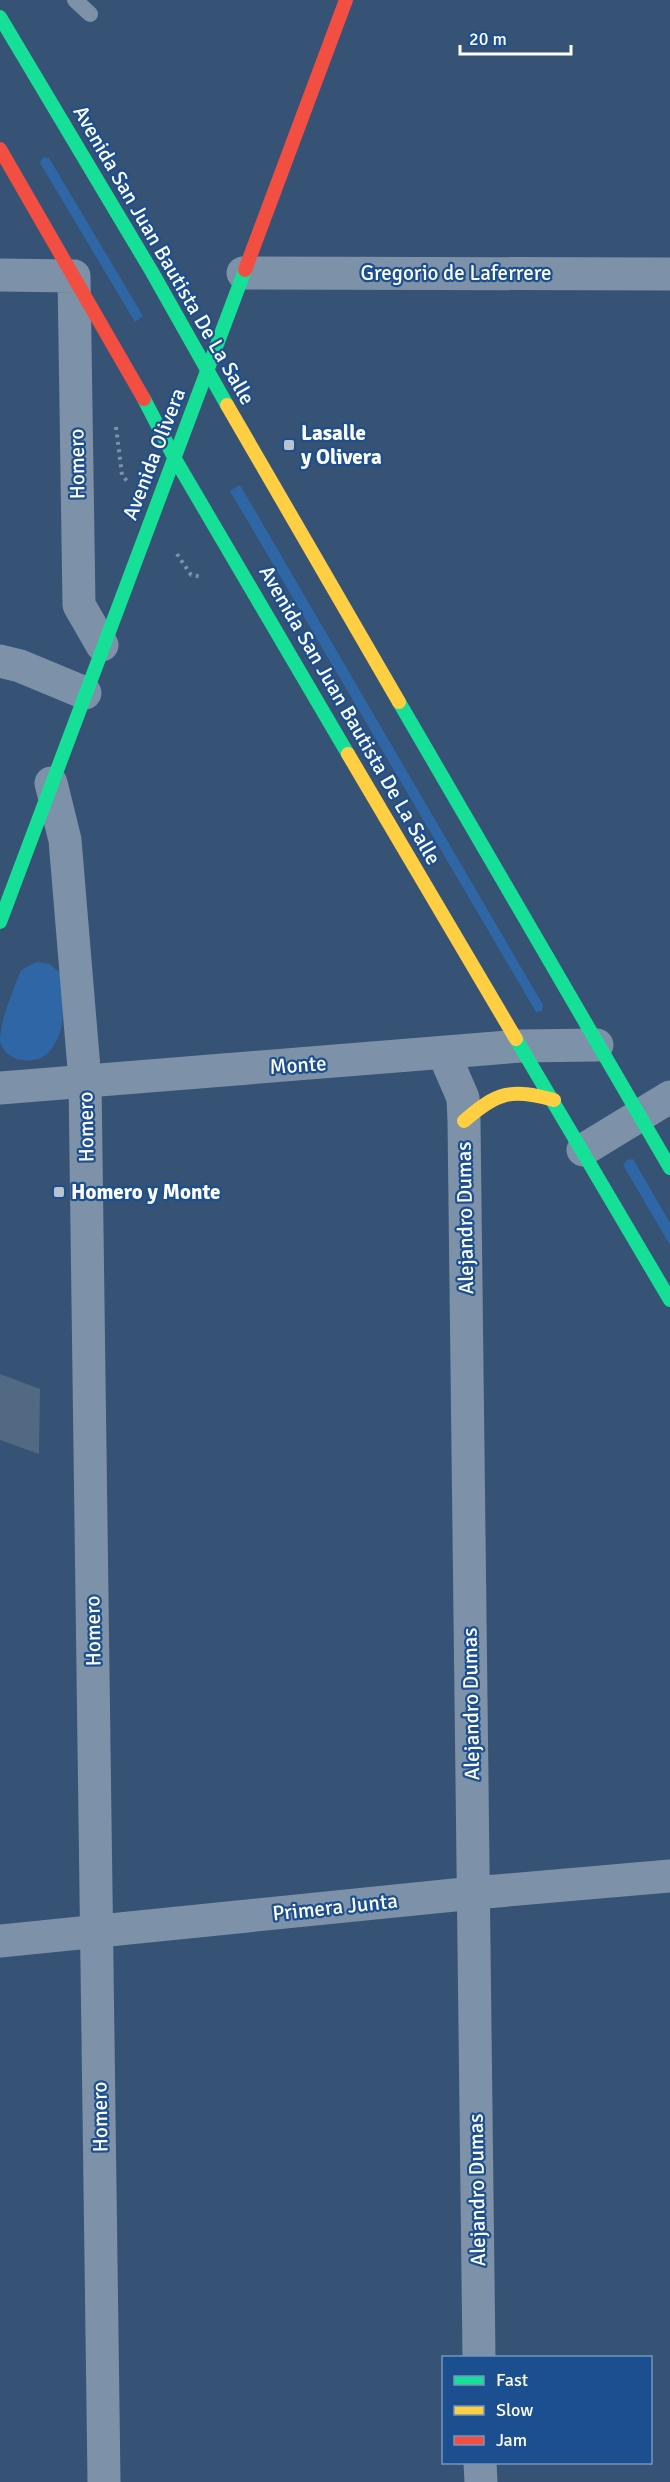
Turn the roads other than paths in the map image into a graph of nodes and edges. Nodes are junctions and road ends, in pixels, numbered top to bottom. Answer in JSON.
{"nodes":[{"id":1,"x":11,"y":0,"type":"edge"},
{"id":2,"x":75,"y":0,"type":"edge"},
{"id":3,"x":346,"y":0,"type":"edge"},
{"id":4,"x":0,"y":10,"type":"edge"},
{"id":5,"x":90,"y":14,"type":"dead end"},
{"id":6,"x":0,"y":17,"type":"edge"},
{"id":7,"x":0,"y":149,"type":"edge"},
{"id":8,"x":243,"y":273,"type":"junction"},
{"id":9,"x":670,"y":274,"type":"edge"},
{"id":10,"x":0,"y":275,"type":"edge"},
{"id":11,"x":74,"y":276,"type":"junction"},
{"id":12,"x":207,"y":370,"type":"junction"},
{"id":13,"x":175,"y":459,"type":"junction"},
{"id":14,"x":102,"y":645,"type":"junction"},
{"id":15,"x":0,"y":661,"type":"edge"},
{"id":16,"x":85,"y":693,"type":"junction"},
{"id":17,"x":51,"y":783,"type":"junction"},
{"id":18,"x":0,"y":922,"type":"edge"},
{"id":19,"x":597,"y":1045,"type":"junction"},
{"id":20,"x":521,"y":1046,"type":"junction"},
{"id":21,"x":444,"y":1054,"type":"junction"},
{"id":22,"x":85,"y":1081,"type":"junction"},
{"id":23,"x":0,"y":1088,"type":"edge"},
{"id":24,"x":670,"y":1097,"type":"edge"},
{"id":25,"x":554,"y":1100,"type":"junction"},
{"id":26,"x":640,"y":1115,"type":"junction"},
{"id":27,"x":464,"y":1120,"type":"junction"},
{"id":28,"x":583,"y":1150,"type":"junction"},
{"id":29,"x":670,"y":1168,"type":"edge"},
{"id":30,"x":670,"y":1300,"type":"edge"},
{"id":31,"x":670,"y":1876,"type":"edge"},
{"id":32,"x":474,"y":1893,"type":"junction"},
{"id":33,"x":98,"y":1930,"type":"junction"},
{"id":34,"x":0,"y":1941,"type":"edge"},
{"id":35,"x":479,"y":2356,"type":"edge"},
{"id":36,"x":480,"y":2464,"type":"edge"},
{"id":37,"x":104,"y":2482,"type":"edge"},
{"id":38,"x":481,"y":2482,"type":"edge"}],
"edges":[{"from":1,"to":4,"type":"street"},
{"from":2,"to":5,"type":"lane"},
{"from":3,"to":8,"type":"street","name":"Avenida Olivera"},
{"from":6,"to":12,"type":"street","name":"Avenida San Juan Bautista De La Salle"},
{"from":7,"to":11,"type":"street","name":"Avenida San Juan Bautista De La Salle"},
{"from":8,"to":9,"type":"street","name":"Gregorio de Laferrere"},
{"from":8,"to":12,"type":"street","name":"Avenida Olivera"},
{"from":10,"to":11,"type":"street"},
{"from":11,"to":13,"type":"street","name":"Avenida San Juan Bautista De La Salle"},
{"from":11,"to":14,"type":"street","name":"Homero"},
{"from":12,"to":13,"type":"street","name":"Avenida Olivera"},
{"from":12,"to":19,"type":"street","name":"Avenida San Juan Bautista De La Salle"},
{"from":13,"to":14,"type":"street","name":"Avenida Olivera"},
{"from":13,"to":20,"type":"street","name":"Avenida San Juan Bautista De La Salle"},
{"from":14,"to":16,"type":"street","name":"Avenida Olivera"},
{"from":15,"to":16,"type":"street"},
{"from":16,"to":17,"type":"street","name":"Avenida Olivera"},
{"from":17,"to":18,"type":"street","name":"Avenida Olivera"},
{"from":17,"to":22,"type":"street","name":"Homero"},
{"from":19,"to":20,"type":"street","name":"Monte"},
{"from":19,"to":26,"type":"street","name":"Avenida San Juan Bautista De La Salle"},
{"from":20,"to":21,"type":"street","name":"Monte"},
{"from":20,"to":25,"type":"street","name":"Avenida San Juan Bautista De La Salle"},
{"from":21,"to":22,"type":"street","name":"Monte"},
{"from":21,"to":27,"type":"street","name":"Alejandro Dumas"},
{"from":22,"to":23,"type":"street","name":"Monte"},
{"from":22,"to":33,"type":"street","name":"Homero"},
{"from":24,"to":26,"type":"street"},
{"from":25,"to":27,"type":"street"},
{"from":25,"to":28,"type":"street","name":"Avenida San Juan Bautista De La Salle"},
{"from":26,"to":28,"type":"street"},
{"from":26,"to":29,"type":"street","name":"Avenida San Juan Bautista De La Salle"},
{"from":27,"to":32,"type":"street","name":"Alejandro Dumas"},
{"from":28,"to":30,"type":"street","name":"Avenida San Juan Bautista De La Salle"},
{"from":31,"to":32,"type":"street","name":"Primera Junta"},
{"from":32,"to":33,"type":"street","name":"Primera Junta"},
{"from":32,"to":35,"type":"street","name":"Alejandro Dumas"},
{"from":33,"to":34,"type":"street","name":"Primera Junta"},
{"from":33,"to":37,"type":"street","name":"Homero"},
{"from":36,"to":38,"type":"street"}]}
